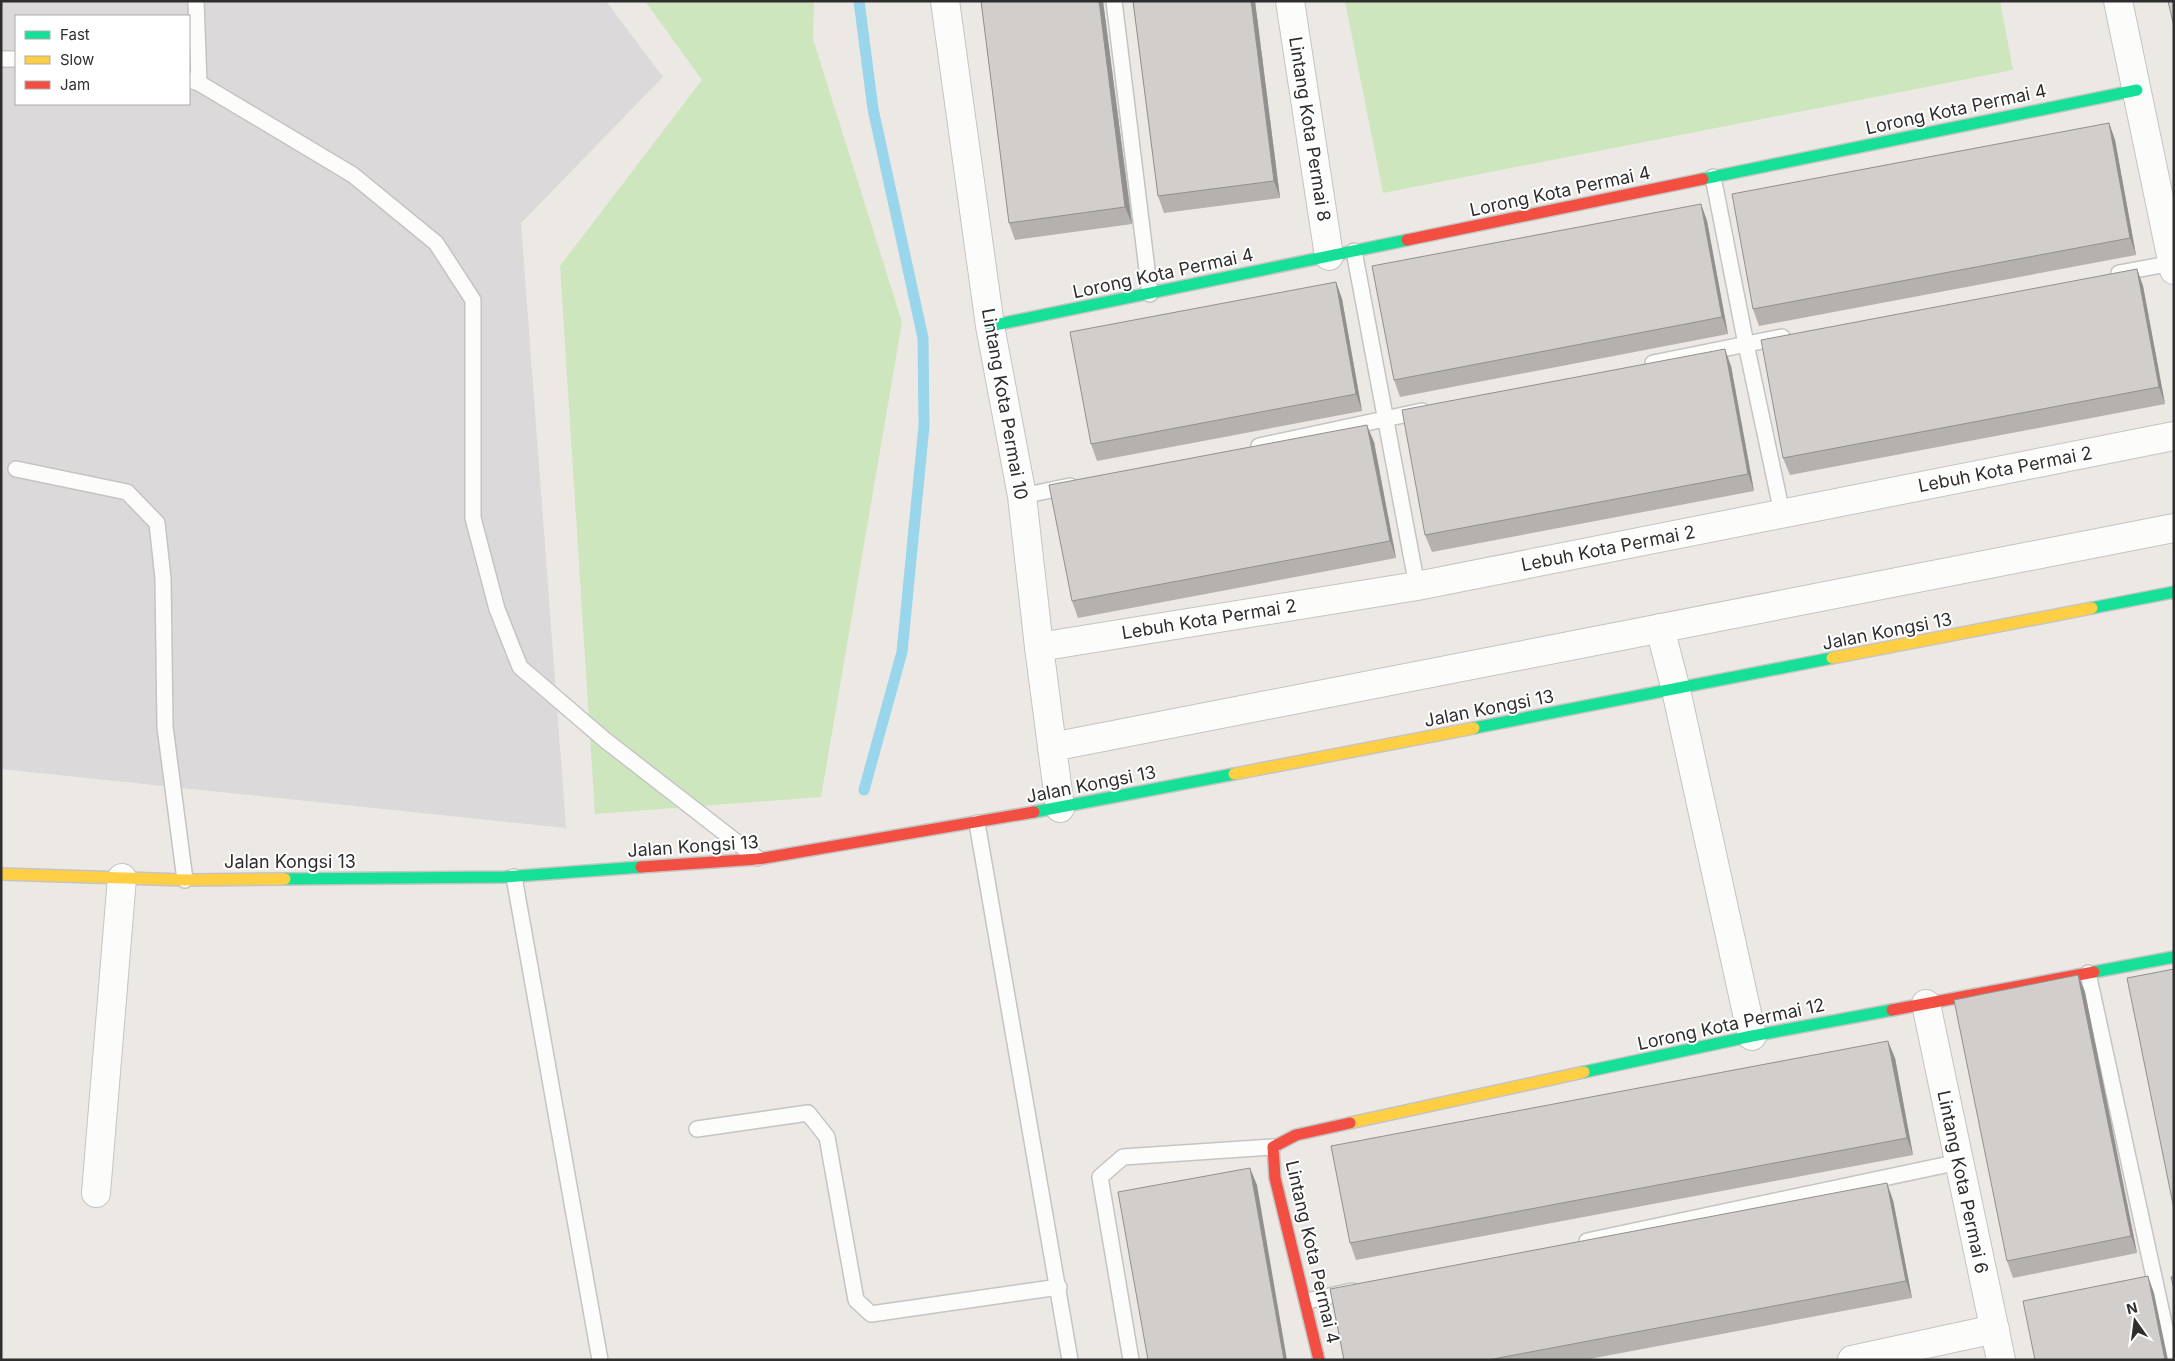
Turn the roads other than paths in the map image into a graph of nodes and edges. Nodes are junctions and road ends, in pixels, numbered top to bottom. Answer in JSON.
{"nodes":[{"id":1,"x":196,"y":1,"type":"edge"},
{"id":2,"x":944,"y":1,"type":"edge"},
{"id":3,"x":1114,"y":1,"type":"edge"},
{"id":4,"x":1290,"y":1,"type":"edge"},
{"id":5,"x":2118,"y":1,"type":"edge"},
{"id":6,"x":194,"y":82,"type":"edge"},
{"id":7,"x":2137,"y":90,"type":"junction"},
{"id":8,"x":1713,"y":178,"type":"junction"},
{"id":9,"x":1342,"y":254,"type":"junction"},
{"id":10,"x":2173,"y":266,"type":"edge"},
{"id":11,"x":2105,"y":276,"type":"edge"},
{"id":12,"x":1150,"y":294,"type":"junction"},
{"id":13,"x":990,"y":326,"type":"junction"},
{"id":14,"x":1794,"y":335,"type":"edge"},
{"id":15,"x":1746,"y":344,"type":"junction"},
{"id":16,"x":1639,"y":366,"type":"edge"},
{"id":17,"x":1434,"y":409,"type":"edge"},
{"id":18,"x":1385,"y":419,"type":"junction"},
{"id":19,"x":2174,"y":436,"type":"edge"},
{"id":20,"x":1242,"y":449,"type":"edge"},
{"id":21,"x":16,"y":469,"type":"dead end"},
{"id":22,"x":1080,"y":483,"type":"edge"},
{"id":23,"x":1022,"y":496,"type":"junction"},
{"id":24,"x":1782,"y":514,"type":"junction"},
{"id":25,"x":2174,"y":528,"type":"edge"},
{"id":26,"x":1416,"y":586,"type":"junction"},
{"id":27,"x":2174,"y":592,"type":"edge"},
{"id":28,"x":1660,"y":628,"type":"junction"},
{"id":29,"x":1039,"y":647,"type":"junction"},
{"id":30,"x":1676,"y":690,"type":"junction"},
{"id":31,"x":1052,"y":747,"type":"junction"},
{"id":32,"x":1060,"y":808,"type":"junction"},
{"id":33,"x":977,"y":823,"type":"junction"},
{"id":34,"x":758,"y":859,"type":"junction"},
{"id":35,"x":1,"y":874,"type":"edge"},
{"id":36,"x":514,"y":877,"type":"junction"},
{"id":37,"x":122,"y":878,"type":"junction"},
{"id":38,"x":185,"y":880,"type":"junction"},
{"id":39,"x":2174,"y":957,"type":"edge"},
{"id":40,"x":2088,"y":973,"type":"junction"},
{"id":41,"x":1926,"y":1004,"type":"junction"},
{"id":42,"x":1752,"y":1036,"type":"junction"},
{"id":43,"x":698,"y":1129,"type":"dead end"},
{"id":44,"x":1296,"y":1135,"type":"joint"},
{"id":45,"x":1273,"y":1147,"type":"junction"},
{"id":46,"x":1959,"y":1162,"type":"junction"},
{"id":47,"x":96,"y":1193,"type":"dead end"},
{"id":48,"x":1570,"y":1245,"type":"edge"},
{"id":49,"x":1059,"y":1288,"type":"junction"},
{"id":50,"x":1365,"y":1288,"type":"edge"},
{"id":51,"x":1307,"y":1301,"type":"junction"},
{"id":52,"x":1994,"y":1329,"type":"junction"},
{"id":53,"x":600,"y":1360,"type":"edge"},
{"id":54,"x":1070,"y":1360,"type":"edge"},
{"id":55,"x":1131,"y":1360,"type":"edge"},
{"id":56,"x":1319,"y":1360,"type":"edge"},
{"id":57,"x":1852,"y":1360,"type":"edge"},
{"id":58,"x":2001,"y":1360,"type":"edge"},
{"id":59,"x":2172,"y":1360,"type":"edge"}],
"edges":[{"from":1,"to":6,"type":"lane"},
{"from":2,"to":13,"type":"street","name":"Lintang Kota Permai 10"},
{"from":3,"to":12,"type":"lane"},
{"from":4,"to":9,"type":"street","name":"Lintang Kota Permai 8"},
{"from":5,"to":7,"type":"street"},
{"from":6,"to":34,"type":"lane"},
{"from":7,"to":8,"type":"street","name":"Lorong Kota Permai 4"},
{"from":7,"to":10,"type":"street"},
{"from":8,"to":9,"type":"street","name":"Lorong Kota Permai 4"},
{"from":8,"to":15,"type":"lane"},
{"from":9,"to":12,"type":"street","name":"Lorong Kota Permai 4"},
{"from":9,"to":18,"type":"lane"},
{"from":10,"to":11,"type":"lane"},
{"from":12,"to":13,"type":"street","name":"Lorong Kota Permai 4"},
{"from":13,"to":23,"type":"street","name":"Lintang Kota Permai 10"},
{"from":14,"to":15,"type":"lane"},
{"from":15,"to":16,"type":"lane"},
{"from":15,"to":24,"type":"lane"},
{"from":17,"to":18,"type":"lane"},
{"from":18,"to":20,"type":"lane"},
{"from":18,"to":26,"type":"lane"},
{"from":19,"to":24,"type":"street","name":"Lebuh Kota Permai 2"},
{"from":21,"to":38,"type":"lane"},
{"from":22,"to":23,"type":"lane"},
{"from":23,"to":29,"type":"street","name":"Lintang Kota Permai 10"},
{"from":24,"to":26,"type":"street","name":"Lebuh Kota Permai 2"},
{"from":25,"to":28,"type":"street"},
{"from":26,"to":29,"type":"street","name":"Lebuh Kota Permai 2"},
{"from":27,"to":30,"type":"street","name":"Jalan Kongsi 13"},
{"from":28,"to":30,"type":"street"},
{"from":28,"to":31,"type":"street"},
{"from":29,"to":31,"type":"street","name":"Lintang Kota Permai 10"},
{"from":30,"to":32,"type":"street","name":"Jalan Kongsi 13"},
{"from":30,"to":42,"type":"street"},
{"from":31,"to":32,"type":"street","name":"Lintang Kota Permai 10"},
{"from":32,"to":33,"type":"street","name":"Jalan Kongsi 13"},
{"from":33,"to":34,"type":"street","name":"Jalan Kongsi 13"},
{"from":33,"to":49,"type":"lane"},
{"from":34,"to":36,"type":"street","name":"Jalan Kongsi 13"},
{"from":35,"to":37,"type":"street","name":"Jalan Kongsi 13"},
{"from":36,"to":38,"type":"street","name":"Jalan Kongsi 13"},
{"from":36,"to":53,"type":"lane"},
{"from":37,"to":38,"type":"street","name":"Jalan Kongsi 13"},
{"from":37,"to":47,"type":"street"},
{"from":39,"to":40,"type":"street","name":"Lorong Kota Permai 12"},
{"from":40,"to":41,"type":"street","name":"Lorong Kota Permai 12"},
{"from":40,"to":59,"type":"lane"},
{"from":41,"to":42,"type":"street","name":"Lorong Kota Permai 12"},
{"from":41,"to":46,"type":"street","name":"Lintang Kota Permai 6"},
{"from":42,"to":44,"type":"street","name":"Lorong Kota Permai 12"},
{"from":43,"to":49,"type":"lane"},
{"from":44,"to":45,"type":"street","name":"Lintang Kota Permai 4"},
{"from":45,"to":51,"type":"street","name":"Lintang Kota Permai 4"},
{"from":45,"to":55,"type":"lane"},
{"from":46,"to":48,"type":"lane"},
{"from":46,"to":52,"type":"street","name":"Lintang Kota Permai 6"},
{"from":49,"to":54,"type":"lane"},
{"from":50,"to":51,"type":"lane"},
{"from":51,"to":56,"type":"street","name":"Lintang Kota Permai 4"},
{"from":52,"to":57,"type":"street"},
{"from":52,"to":58,"type":"street","name":"Lintang Kota Permai 6"}]}
